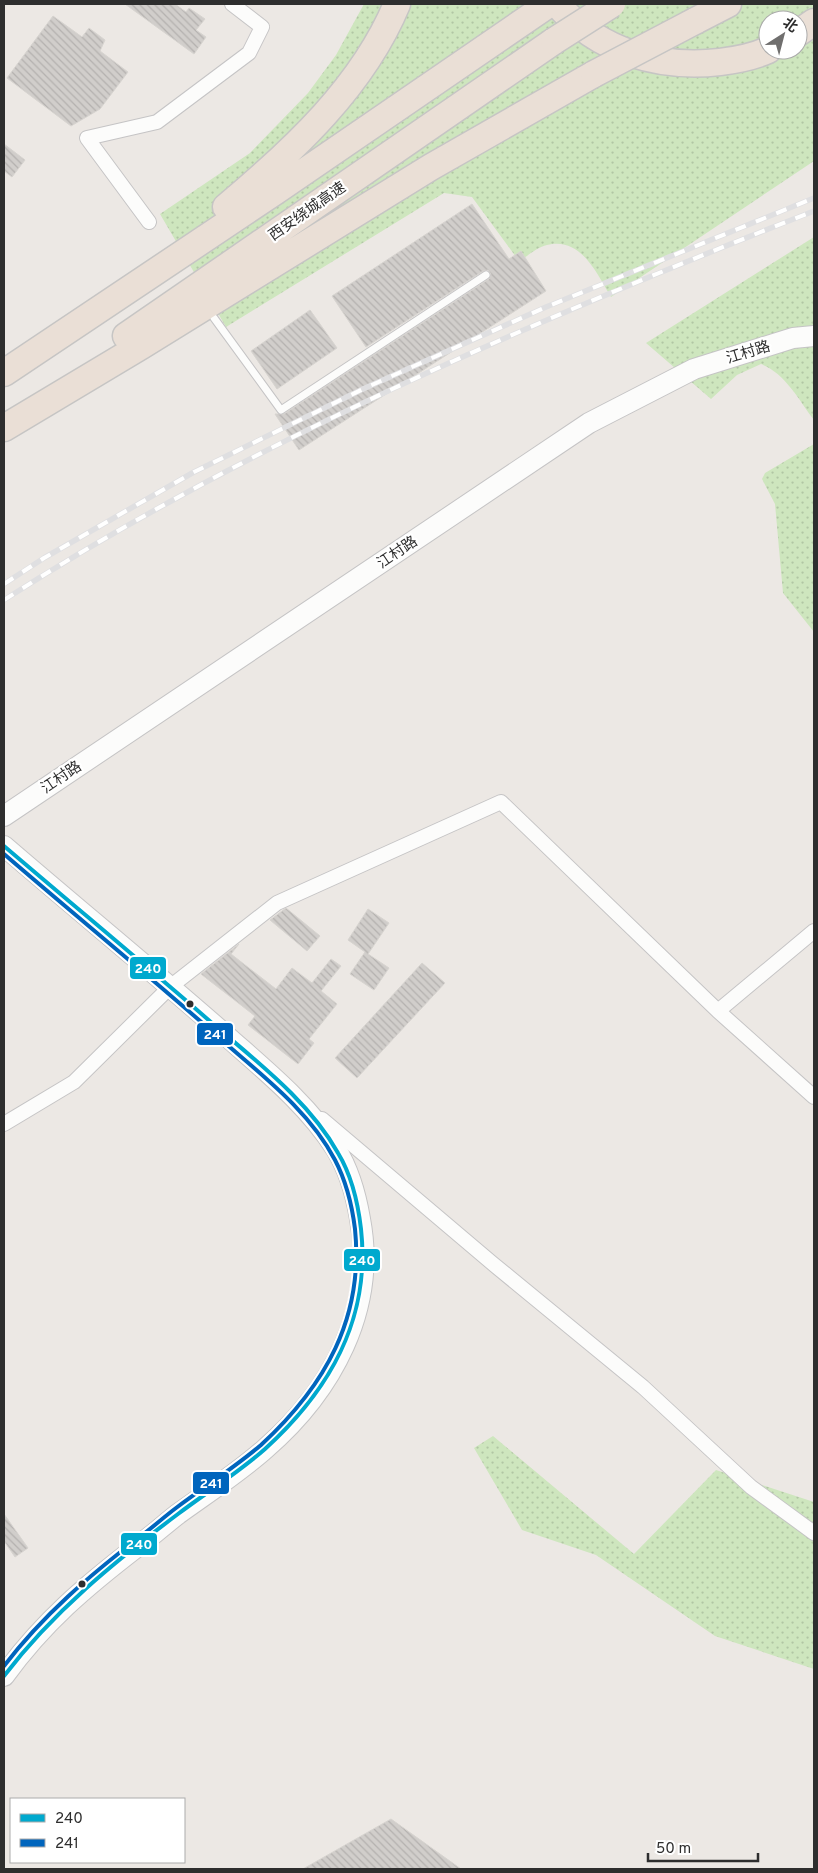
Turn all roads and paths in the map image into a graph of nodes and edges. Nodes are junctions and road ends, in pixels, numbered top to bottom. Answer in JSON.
{"nodes":[{"id":1,"x":232,"y":4,"type":"edge"},
{"id":2,"x":397,"y":4,"type":"edge"},
{"id":3,"x":612,"y":4,"type":"edge"},
{"id":4,"x":728,"y":4,"type":"edge"},
{"id":5,"x":547,"y":7,"type":"edge"},
{"id":6,"x":758,"y":53,"type":"edge"},
{"id":7,"x":149,"y":222,"type":"dead end"},
{"id":8,"x":486,"y":275,"type":"dead end"},
{"id":9,"x":90,"y":314,"type":"junction"},
{"id":10,"x":214,"y":318,"type":"dead end"},
{"id":11,"x":814,"y":336,"type":"edge"},
{"id":12,"x":4,"y":372,"type":"edge"},
{"id":13,"x":4,"y":420,"type":"edge"},
{"id":14,"x":4,"y":428,"type":"edge"},
{"id":15,"x":4,"y":816,"type":"edge"},
{"id":16,"x":4,"y":846,"type":"edge"},
{"id":17,"x":814,"y":931,"type":"edge"},
{"id":18,"x":170,"y":987,"type":"junction"},
{"id":19,"x":718,"y":1011,"type":"junction"},
{"id":20,"x":272,"y":1077,"type":"junction"},
{"id":21,"x":814,"y":1097,"type":"edge"},
{"id":22,"x":4,"y":1124,"type":"edge"},
{"id":23,"x":814,"y":1533,"type":"edge"},
{"id":24,"x":63,"y":1607,"type":"junction"},
{"id":25,"x":4,"y":1654,"type":"edge"},
{"id":26,"x":4,"y":1676,"type":"edge"}],
"edges":[{"from":1,"to":7,"type":"street"},
{"from":2,"to":9,"type":"highway"},
{"from":3,"to":13,"type":"highway","name":"西安绕城高速","bridge":true},
{"from":4,"to":14,"type":"highway","bridge":true},
{"from":5,"to":6,"type":"highway"},
{"from":5,"to":9,"type":"highway"},
{"from":8,"to":10,"type":"lane"},
{"from":9,"to":12,"type":"highway"},
{"from":11,"to":15,"type":"main road","name":"江村路"},
{"from":16,"to":18,"type":"main road"},
{"from":17,"to":19,"type":"street"},
{"from":18,"to":19,"type":"street"},
{"from":18,"to":20,"type":"main road"},
{"from":18,"to":22,"type":"street"},
{"from":19,"to":21,"type":"street"},
{"from":20,"to":23,"type":"street"},
{"from":20,"to":24,"type":"main road"},
{"from":24,"to":25,"type":"main road"},
{"from":24,"to":26,"type":"main road"}]}
